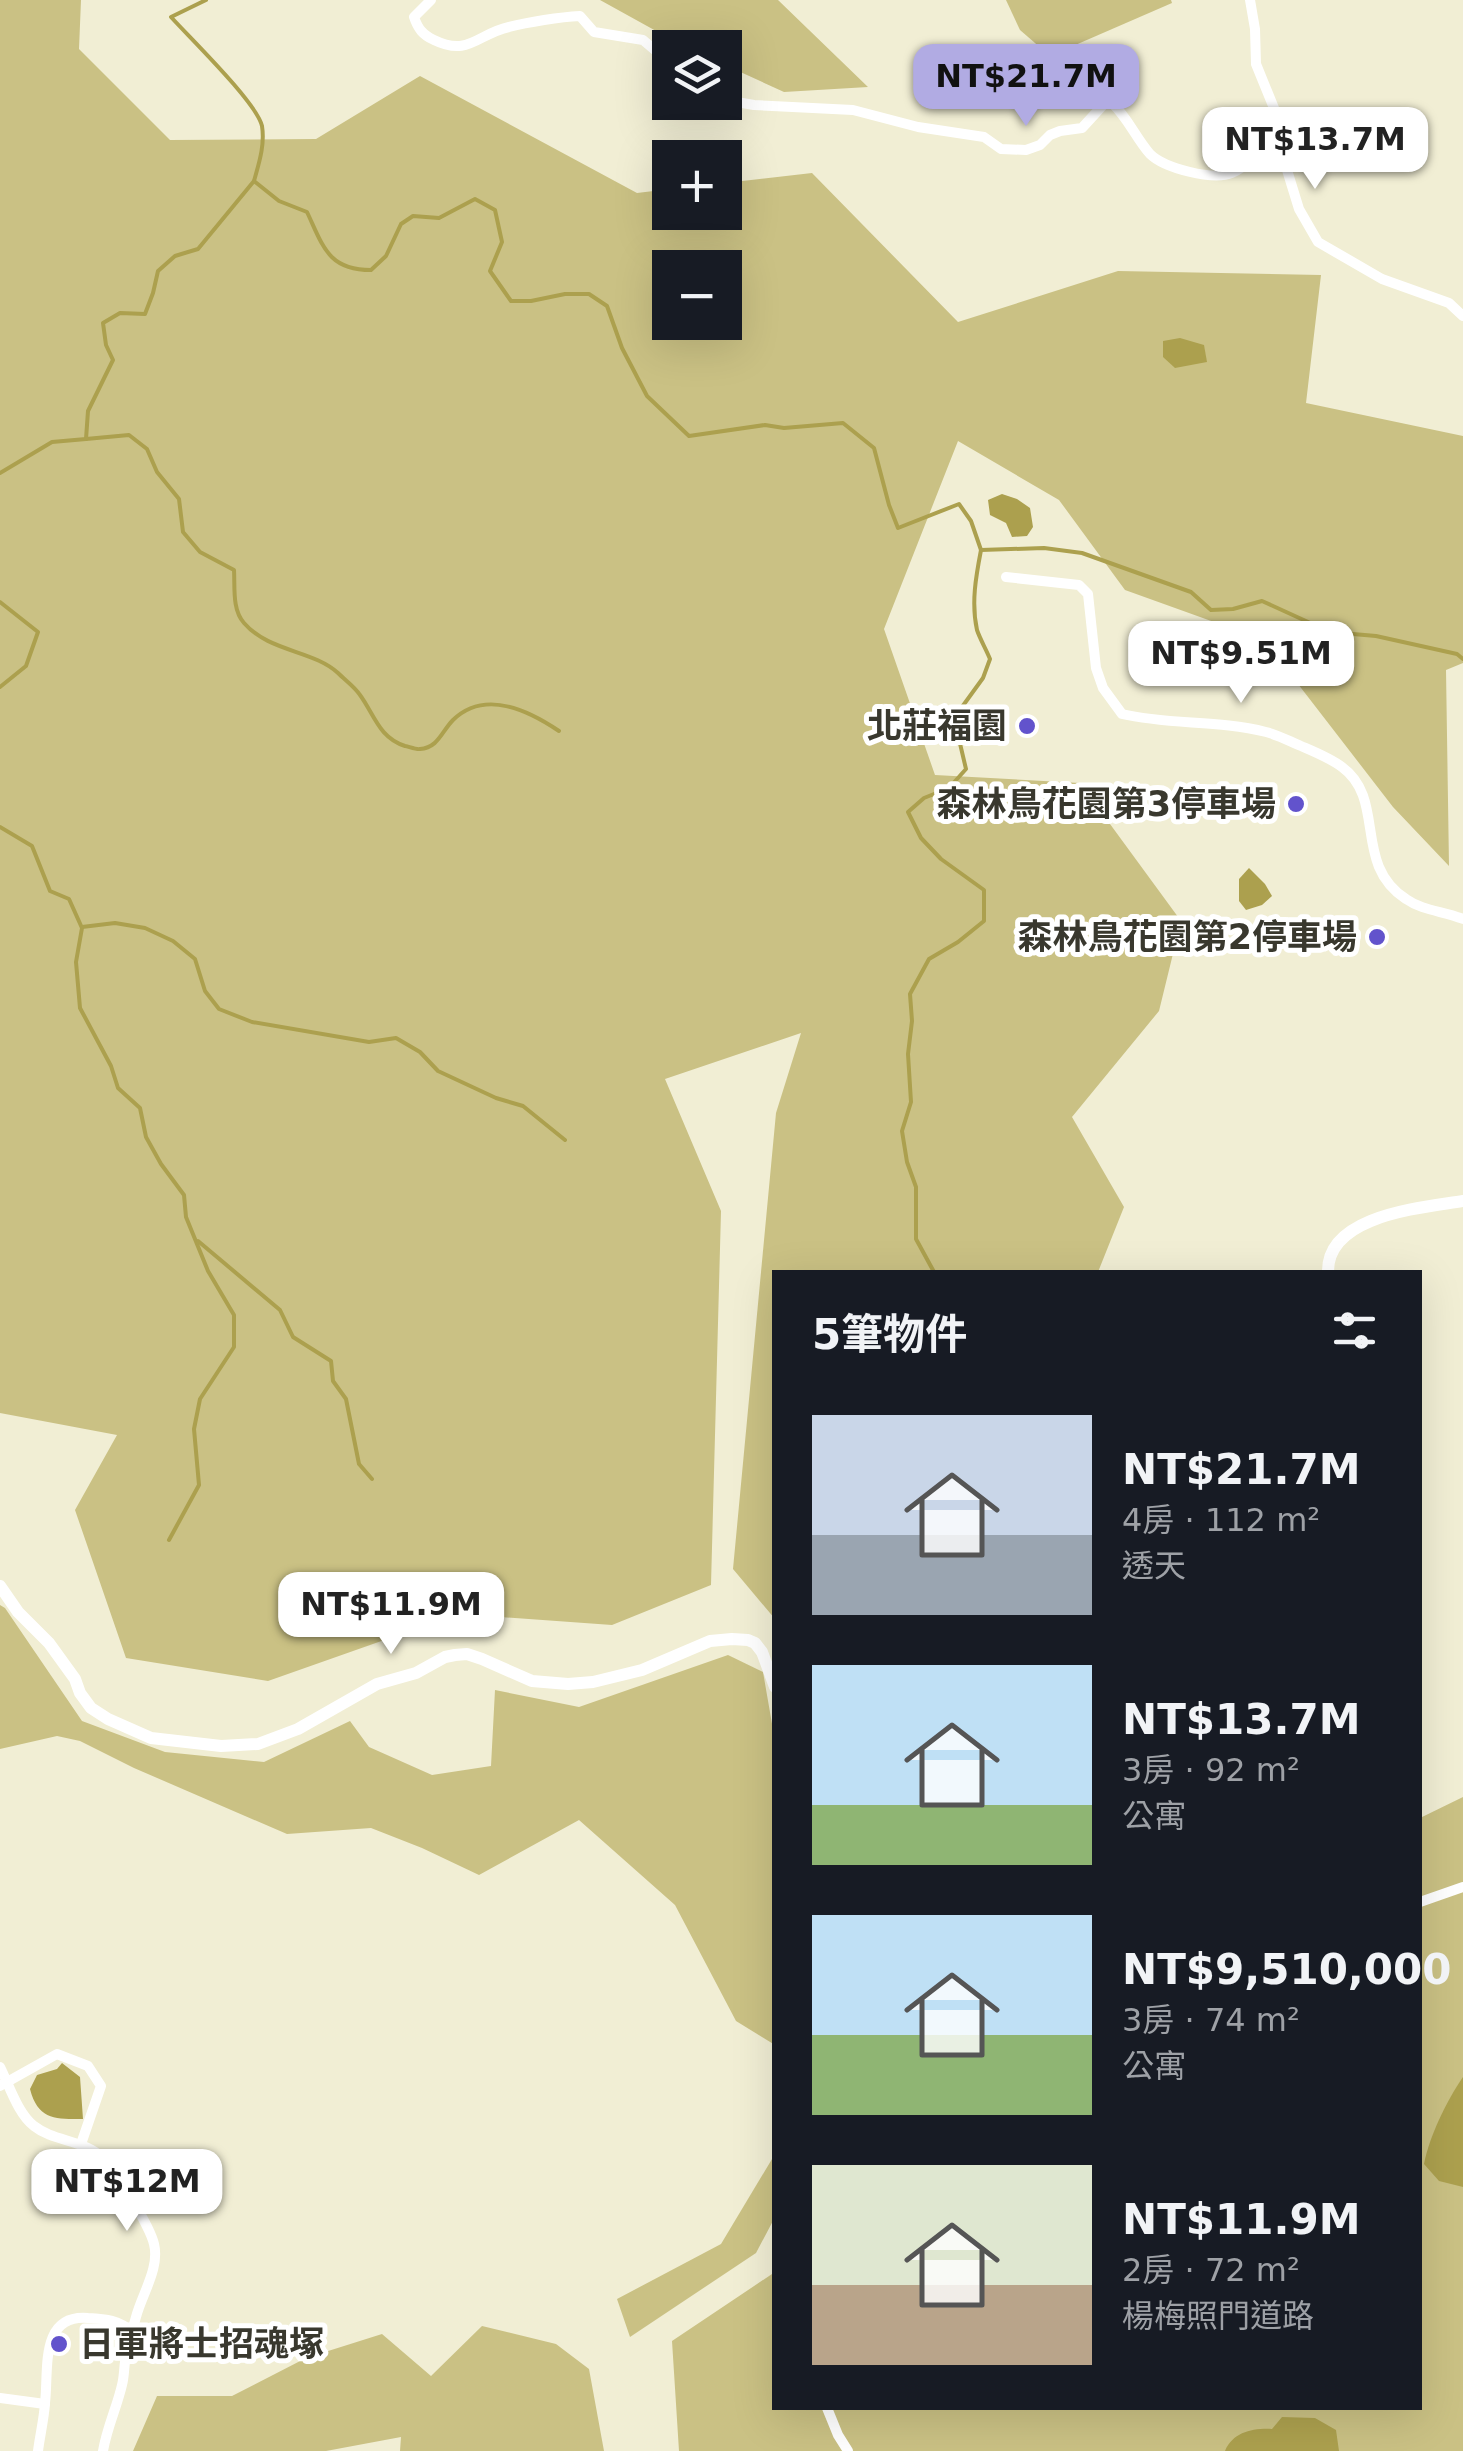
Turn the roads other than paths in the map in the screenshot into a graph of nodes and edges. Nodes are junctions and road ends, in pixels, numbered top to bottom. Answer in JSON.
{"nodes":[{"id":1,"x":431,"y":0,"type":"edge"},
{"id":2,"x":1250,"y":0,"type":"edge"},
{"id":3,"x":652,"y":48,"type":"edge"},
{"id":4,"x":742,"y":102,"type":"edge"},
{"id":5,"x":1279,"y":144,"type":"junction"},
{"id":6,"x":1463,"y":316,"type":"edge"},
{"id":7,"x":1006,"y":577,"type":"dead end"},
{"id":8,"x":1463,"y":918,"type":"edge"},
{"id":9,"x":1463,"y":1201,"type":"edge"},
{"id":10,"x":1328,"y":1270,"type":"edge"},
{"id":11,"x":0,"y":1586,"type":"edge"},
{"id":12,"x":772,"y":1680,"type":"edge"},
{"id":13,"x":1463,"y":1887,"type":"edge"},
{"id":14,"x":1422,"y":1901,"type":"edge"},
{"id":15,"x":0,"y":2067,"type":"edge"},
{"id":16,"x":4,"y":2084,"type":"edge"},
{"id":17,"x":81,"y":2144,"type":"junction"},
{"id":18,"x":132,"y":2332,"type":"junction"},
{"id":19,"x":0,"y":2398,"type":"edge"},
{"id":20,"x":45,"y":2404,"type":"junction"},
{"id":21,"x":828,"y":2410,"type":"edge"},
{"id":22,"x":38,"y":2451,"type":"edge"},
{"id":23,"x":104,"y":2451,"type":"edge"},
{"id":24,"x":848,"y":2451,"type":"edge"}],
"edges":[{"from":1,"to":3,"type":"street"},
{"from":2,"to":5,"type":"street"},
{"from":4,"to":5,"type":"street"},
{"from":5,"to":6,"type":"street"},
{"from":7,"to":8,"type":"street"},
{"from":9,"to":10,"type":"street"},
{"from":11,"to":12,"type":"street"},
{"from":13,"to":14,"type":"street"},
{"from":15,"to":16,"type":"street"},
{"from":16,"to":17,"type":"street"},
{"from":16,"to":17,"type":"street"},
{"from":17,"to":18,"type":"street"},
{"from":18,"to":20,"type":"street"},
{"from":18,"to":23,"type":"street"},
{"from":19,"to":20,"type":"street"},
{"from":20,"to":22,"type":"street"},
{"from":21,"to":24,"type":"street"}]}
